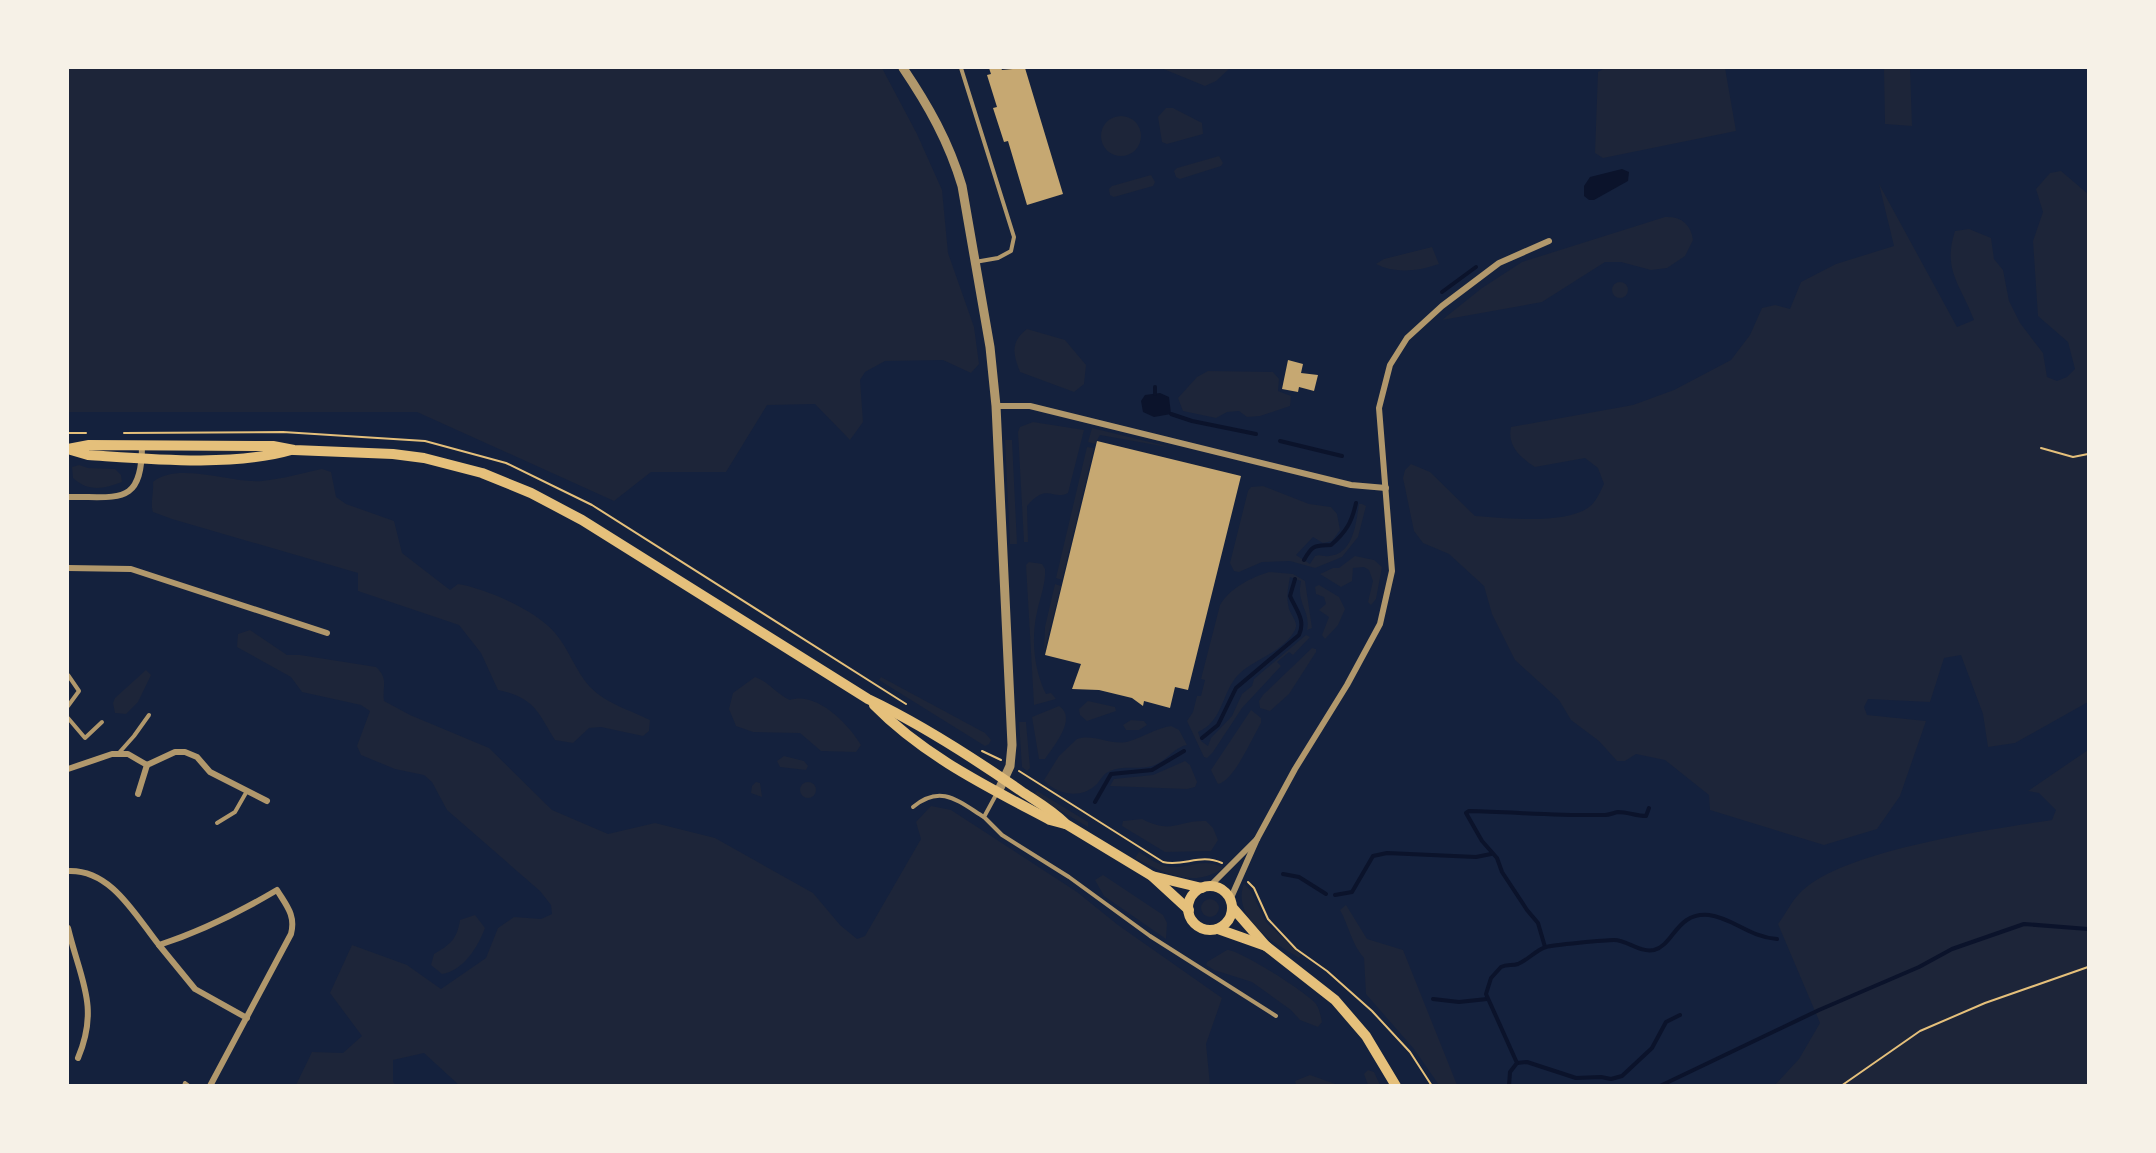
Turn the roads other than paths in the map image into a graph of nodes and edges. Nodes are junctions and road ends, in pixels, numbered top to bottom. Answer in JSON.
{"nodes":[{"id":1,"x":903,"y":68,"type":"edge"},
{"id":2,"x":961,"y":68,"type":"edge"},
{"id":3,"x":1549,"y":241,"type":"dead end"},
{"id":4,"x":974,"y":262,"type":"junction"},
{"id":5,"x":996,"y":406,"type":"junction"},
{"id":6,"x":142,"y":445,"type":"junction"},
{"id":7,"x":68,"y":449,"type":"edge"},
{"id":8,"x":294,"y":450,"type":"junction"},
{"id":9,"x":142,"y":458,"type":"junction"},
{"id":10,"x":1386,"y":488,"type":"junction"},
{"id":11,"x":68,"y":497,"type":"edge"},
{"id":12,"x":68,"y":568,"type":"edge"},
{"id":13,"x":327,"y":633,"type":"dead end"},
{"id":14,"x":68,"y":675,"type":"edge"},
{"id":15,"x":868,"y":699,"type":"junction"},
{"id":16,"x":68,"y":706,"type":"edge"},
{"id":17,"x":149,"y":714,"type":"dead end"},
{"id":18,"x":68,"y":718,"type":"edge"},
{"id":19,"x":102,"y":722,"type":"dead end"},
{"id":20,"x":117,"y":754,"type":"junction"},
{"id":21,"x":147,"y":765,"type":"junction"},
{"id":22,"x":68,"y":769,"type":"edge"},
{"id":23,"x":1005,"y":780,"type":"junction"},
{"id":24,"x":247,"y":791,"type":"junction"},
{"id":25,"x":998,"y":792,"type":"junction"},
{"id":26,"x":138,"y":794,"type":"dead end"},
{"id":27,"x":267,"y":801,"type":"dead end"},
{"id":28,"x":913,"y":807,"type":"dead end"},
{"id":29,"x":984,"y":816,"type":"junction"},
{"id":30,"x":217,"y":823,"type":"dead end"},
{"id":31,"x":1065,"y":824,"type":"junction"},
{"id":32,"x":1257,"y":839,"type":"junction"},
{"id":33,"x":68,"y":871,"type":"edge"},
{"id":34,"x":1152,"y":876,"type":"junction"},
{"id":35,"x":1205,"y":888,"type":"junction"},
{"id":36,"x":1231,"y":904,"type":"junction"},
{"id":37,"x":1189,"y":910,"type":"junction"},
{"id":38,"x":68,"y":928,"type":"edge"},
{"id":39,"x":1218,"y":929,"type":"junction"},
{"id":40,"x":159,"y":945,"type":"junction"},
{"id":41,"x":1266,"y":946,"type":"junction"},
{"id":42,"x":1276,"y":1016,"type":"dead end"},
{"id":43,"x":247,"y":1018,"type":"junction"},
{"id":44,"x":78,"y":1058,"type":"dead end"},
{"id":45,"x":184,"y":1086,"type":"edge"},
{"id":46,"x":189,"y":1086,"type":"edge"},
{"id":47,"x":210,"y":1086,"type":"edge"},
{"id":48,"x":1396,"y":1086,"type":"edge"}],
"edges":[{"from":1,"to":4,"type":"street"},
{"from":2,"to":4,"type":"lane"},
{"from":3,"to":10,"type":"street"},
{"from":4,"to":5,"type":"street"},
{"from":5,"to":10,"type":"street"},
{"from":5,"to":23,"type":"street"},
{"from":6,"to":7,"type":"main road"},
{"from":6,"to":8,"type":"main road"},
{"from":6,"to":9,"type":"street"},
{"from":7,"to":9,"type":"main road"},
{"from":8,"to":9,"type":"main road"},
{"from":8,"to":15,"type":"main road"},
{"from":9,"to":11,"type":"street"},
{"from":10,"to":32,"type":"street"},
{"from":12,"to":13,"type":"street"},
{"from":14,"to":16,"type":"lane"},
{"from":15,"to":23,"type":"main road"},
{"from":15,"to":25,"type":"main road"},
{"from":17,"to":20,"type":"lane"},
{"from":18,"to":19,"type":"lane"},
{"from":20,"to":21,"type":"street"},
{"from":20,"to":22,"type":"street"},
{"from":21,"to":24,"type":"street"},
{"from":21,"to":26,"type":"street"},
{"from":23,"to":25,"type":"street"},
{"from":23,"to":31,"type":"main road"},
{"from":24,"to":27,"type":"street"},
{"from":24,"to":30,"type":"lane"},
{"from":25,"to":29,"type":"lane"},
{"from":25,"to":31,"type":"main road"},
{"from":28,"to":29,"type":"lane"},
{"from":29,"to":42,"type":"lane"},
{"from":31,"to":34,"type":"main road"},
{"from":32,"to":35,"type":"street"},
{"from":32,"to":36,"type":"street"},
{"from":33,"to":40,"type":"street"},
{"from":34,"to":35,"type":"main road"},
{"from":34,"to":37,"type":"main road"},
{"from":35,"to":36,"type":"main road"},
{"from":35,"to":37,"type":"main road"},
{"from":36,"to":39,"type":"main road"},
{"from":36,"to":41,"type":"main road"},
{"from":37,"to":39,"type":"main road"},
{"from":38,"to":44,"type":"street"},
{"from":39,"to":41,"type":"main road"},
{"from":40,"to":43,"type":"street"},
{"from":40,"to":43,"type":"street"},
{"from":41,"to":48,"type":"main road"},
{"from":43,"to":47,"type":"street"},
{"from":45,"to":46,"type":"lane"}]}
